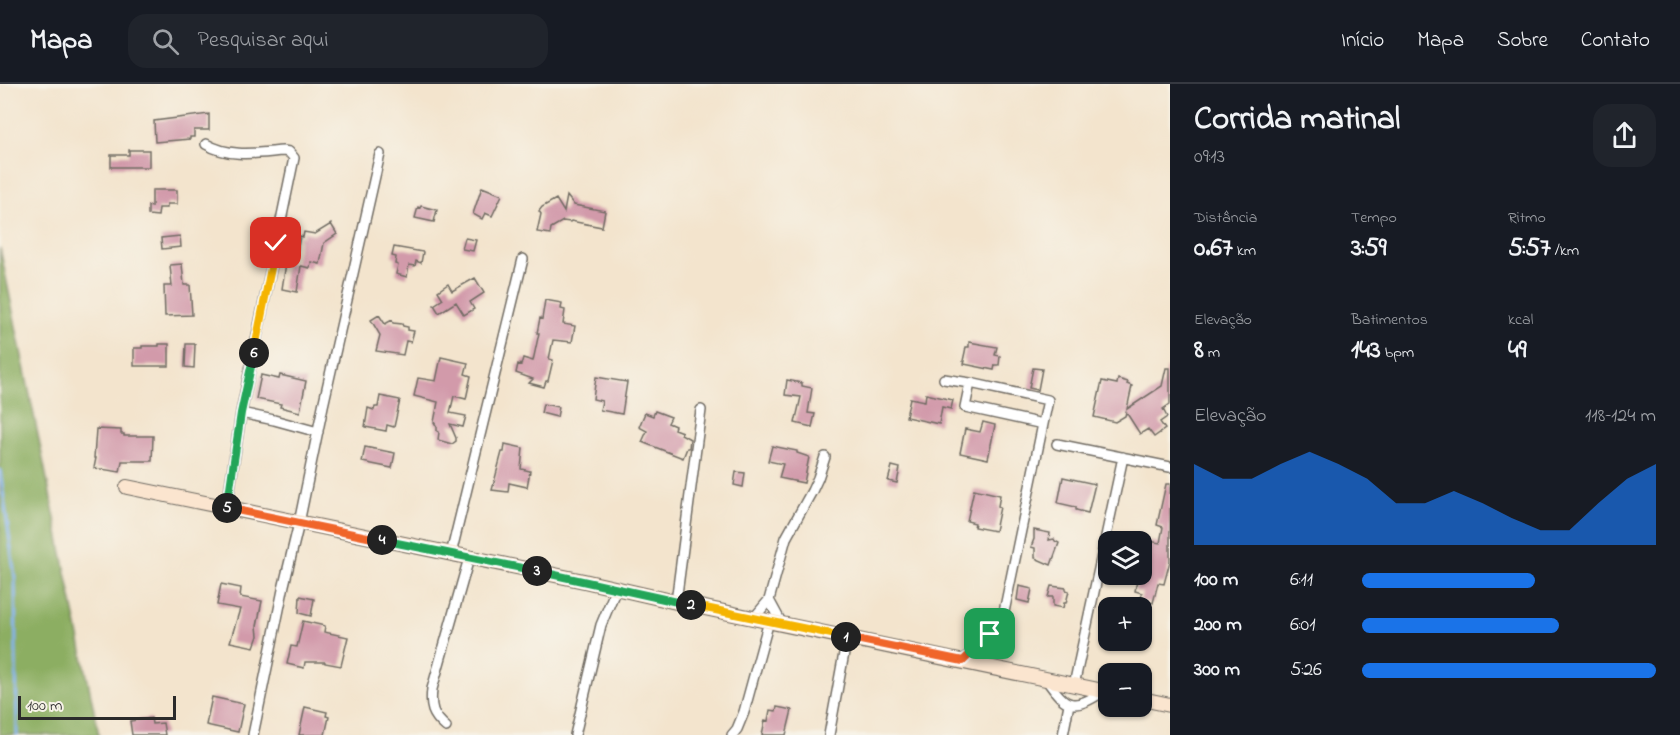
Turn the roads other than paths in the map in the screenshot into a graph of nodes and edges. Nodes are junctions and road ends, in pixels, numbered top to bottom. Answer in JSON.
{"nodes":[{"id":1,"x":206,"y":144,"type":"dead end"},
{"id":2,"x":381,"y":154,"type":"dead end"},
{"id":3,"x":524,"y":259,"type":"dead end"},
{"id":4,"x":944,"y":379,"type":"dead end"},
{"id":5,"x":970,"y":383,"type":"junction"},
{"id":6,"x":701,"y":410,"type":"dead end"},
{"id":7,"x":241,"y":413,"type":"junction"},
{"id":8,"x":1043,"y":424,"type":"junction"},
{"id":9,"x":318,"y":432,"type":"junction"},
{"id":10,"x":1057,"y":444,"type":"dead end"},
{"id":11,"x":825,"y":456,"type":"dead end"},
{"id":12,"x":1123,"y":457,"type":"junction"},
{"id":13,"x":1170,"y":467,"type":"edge"},
{"id":14,"x":127,"y":487,"type":"dead end"},
{"id":15,"x":227,"y":508,"type":"junction"},
{"id":16,"x":299,"y":523,"type":"junction"},
{"id":17,"x":452,"y":554,"type":"junction"},
{"id":18,"x":469,"y":558,"type":"junction"},
{"id":19,"x":616,"y":589,"type":"junction"},
{"id":20,"x":769,"y":600,"type":"junction"},
{"id":21,"x":676,"y":602,"type":"junction"},
{"id":22,"x":754,"y":618,"type":"junction"},
{"id":23,"x":775,"y":623,"type":"junction"},
{"id":24,"x":847,"y":637,"type":"junction"},
{"id":25,"x":963,"y":661,"type":"junction"},
{"id":26,"x":1047,"y":679,"type":"junction"},
{"id":27,"x":1074,"y":685,"type":"junction"},
{"id":28,"x":1098,"y":690,"type":"edge"},
{"id":29,"x":1098,"y":696,"type":"edge"},
{"id":30,"x":1152,"y":701,"type":"edge"},
{"id":31,"x":1069,"y":704,"type":"junction"},
{"id":32,"x":1170,"y":705,"type":"edge"},
{"id":33,"x":446,"y":727,"type":"dead end"},
{"id":34,"x":253,"y":735,"type":"edge"},
{"id":35,"x":575,"y":735,"type":"edge"},
{"id":36,"x":732,"y":735,"type":"edge"},
{"id":37,"x":829,"y":735,"type":"edge"},
{"id":38,"x":1063,"y":735,"type":"edge"}],
"edges":[{"from":1,"to":7,"type":"street"},
{"from":2,"to":9,"type":"street"},
{"from":3,"to":17,"type":"street"},
{"from":4,"to":5,"type":"street"},
{"from":5,"to":8,"type":"street"},
{"from":5,"to":8,"type":"street"},
{"from":6,"to":21,"type":"street"},
{"from":7,"to":9,"type":"street"},
{"from":7,"to":15,"type":"street"},
{"from":8,"to":25,"type":"street"},
{"from":9,"to":16,"type":"street"},
{"from":10,"to":12,"type":"street"},
{"from":11,"to":20,"type":"street"},
{"from":12,"to":13,"type":"street"},
{"from":12,"to":27,"type":"street"},
{"from":14,"to":15,"type":"street"},
{"from":15,"to":16,"type":"street"},
{"from":16,"to":17,"type":"street"},
{"from":16,"to":34,"type":"street"},
{"from":17,"to":18,"type":"street"},
{"from":18,"to":19,"type":"street"},
{"from":18,"to":33,"type":"street"},
{"from":19,"to":21,"type":"street"},
{"from":19,"to":35,"type":"street"},
{"from":20,"to":22,"type":"street"},
{"from":20,"to":23,"type":"street"},
{"from":21,"to":22,"type":"street"},
{"from":22,"to":23,"type":"street"},
{"from":23,"to":24,"type":"street"},
{"from":23,"to":36,"type":"street"},
{"from":24,"to":25,"type":"street"},
{"from":24,"to":37,"type":"street"},
{"from":25,"to":26,"type":"street"},
{"from":26,"to":27,"type":"street"},
{"from":26,"to":31,"type":"street"},
{"from":27,"to":28,"type":"street"},
{"from":29,"to":31,"type":"street"},
{"from":30,"to":32,"type":"street"},
{"from":31,"to":38,"type":"street"}]}
